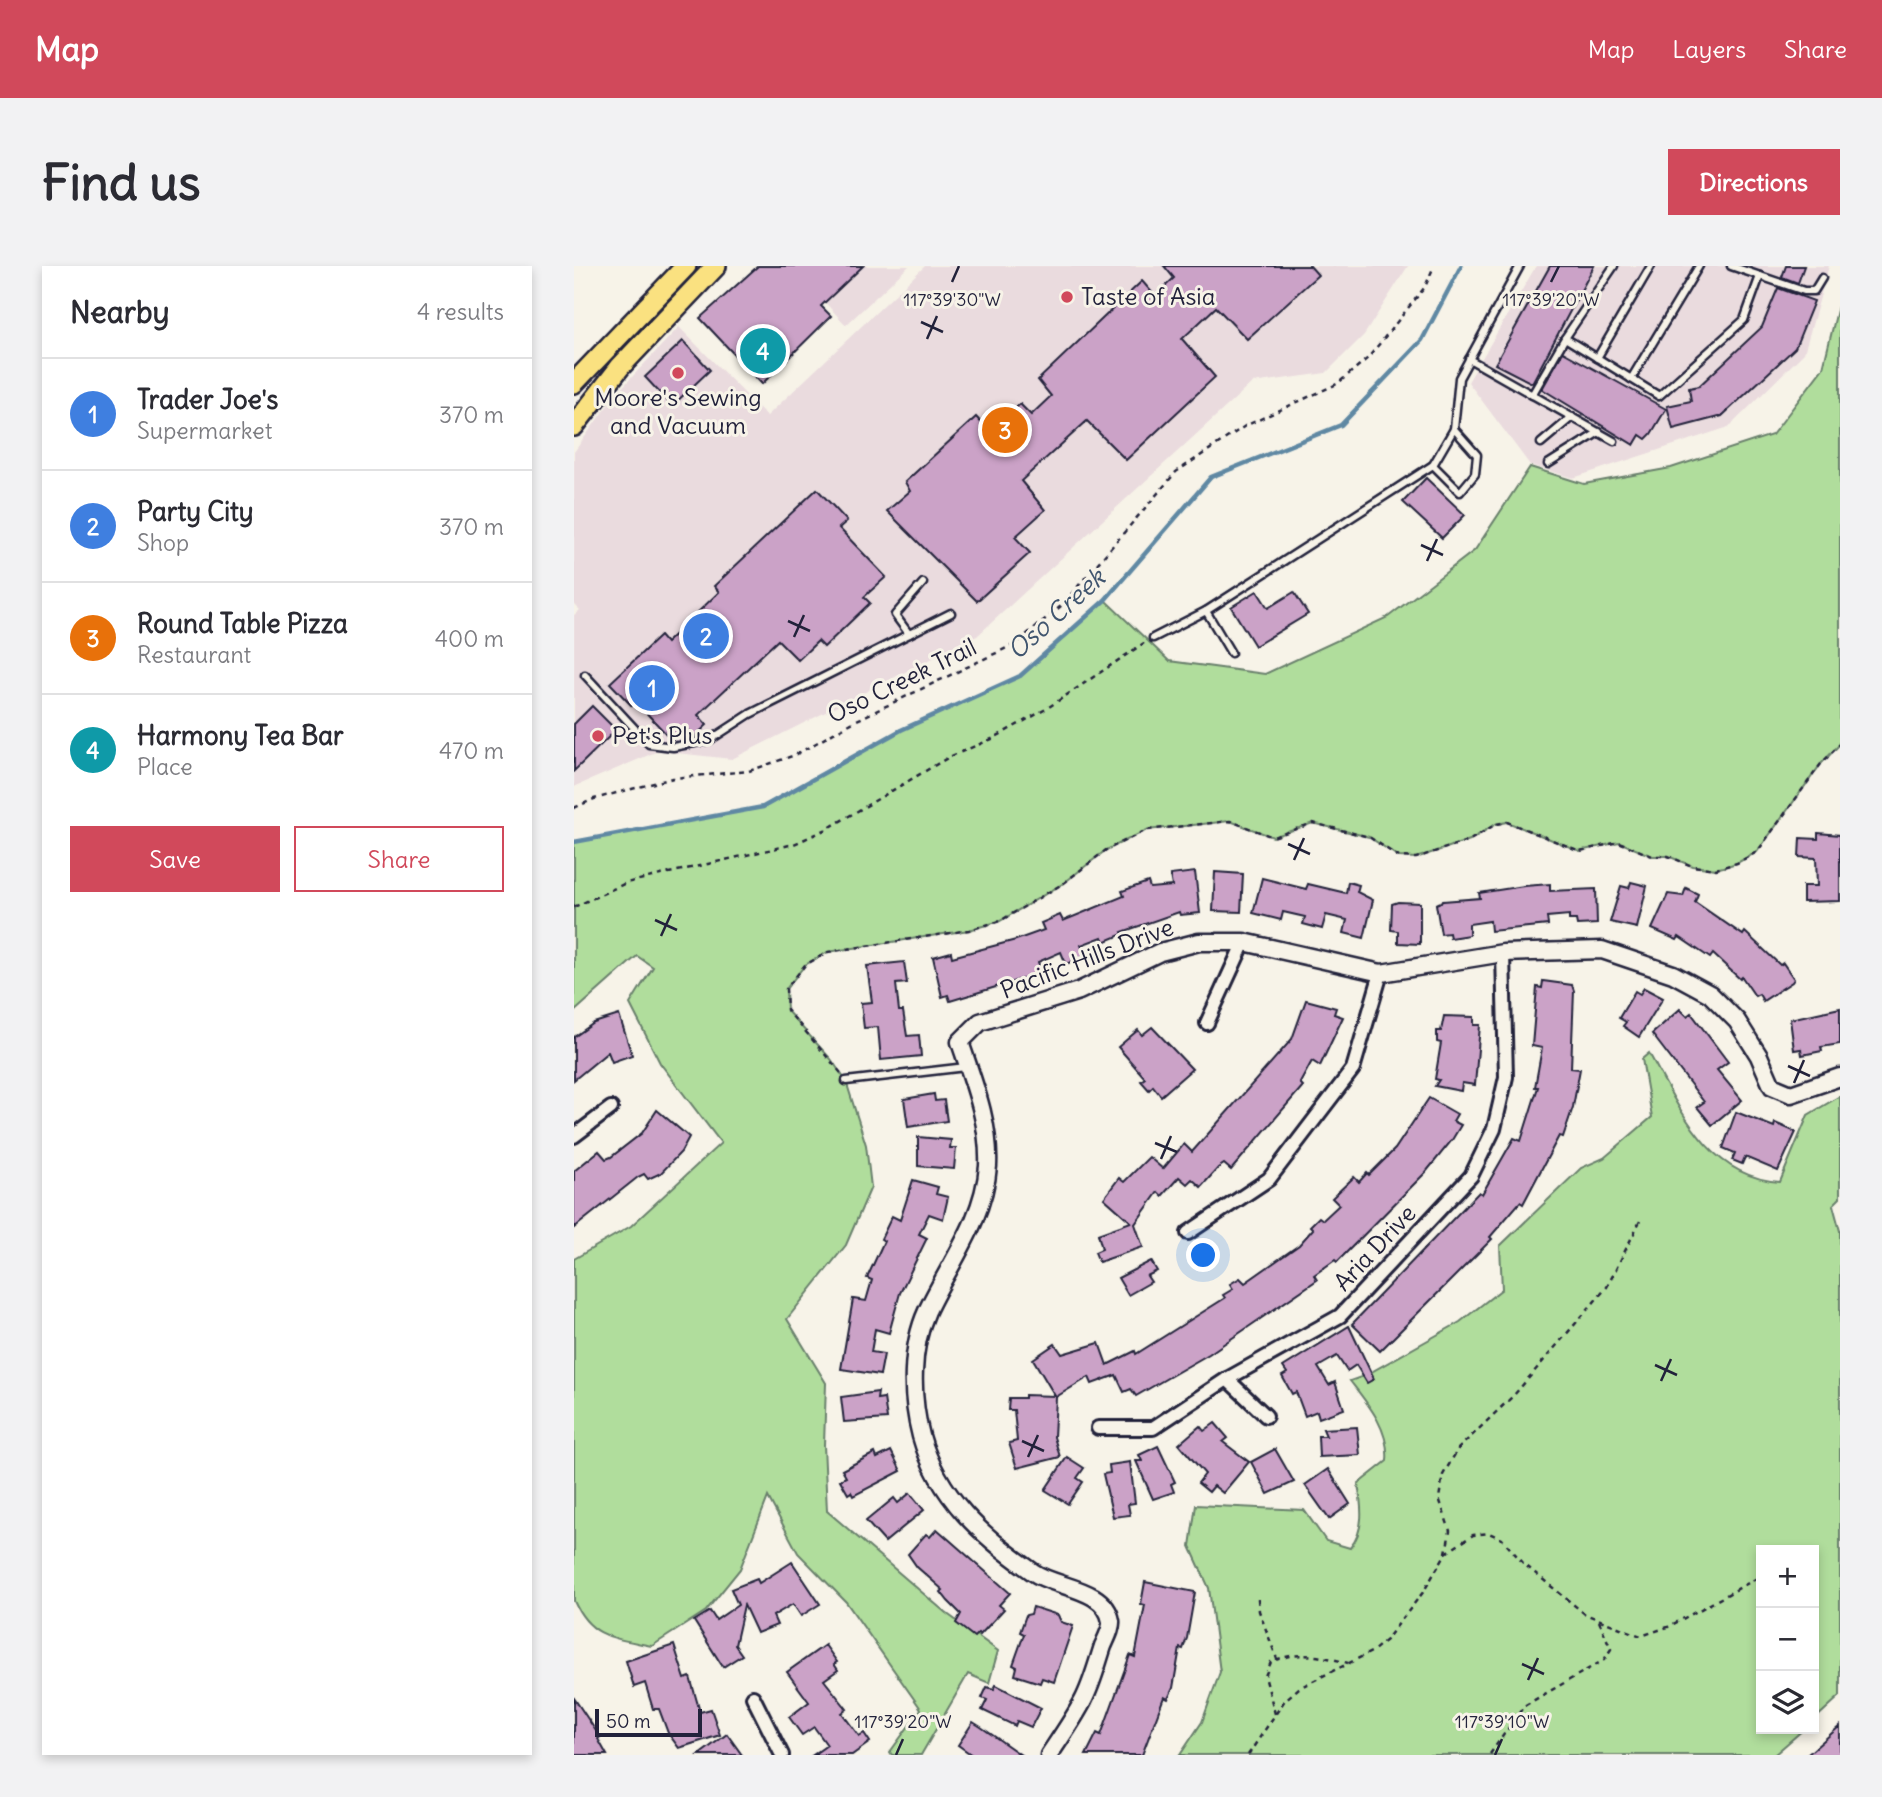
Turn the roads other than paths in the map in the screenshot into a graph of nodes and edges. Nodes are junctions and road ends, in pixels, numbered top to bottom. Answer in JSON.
{"nodes":[{"id":1,"x":686,"y":266,"type":"edge"},
{"id":2,"x":716,"y":266,"type":"edge"},
{"id":3,"x":1520,"y":266,"type":"edge"},
{"id":4,"x":1614,"y":266,"type":"edge"},
{"id":5,"x":1651,"y":266,"type":"edge"},
{"id":6,"x":1699,"y":266,"type":"edge"},
{"id":7,"x":1731,"y":266,"type":"edge"},
{"id":8,"x":1760,"y":276,"type":"junction"},
{"id":9,"x":1822,"y":278,"type":"dead end"},
{"id":10,"x":1565,"y":338,"type":"junction"},
{"id":11,"x":1597,"y":358,"type":"junction"},
{"id":12,"x":1469,"y":359,"type":"junction"},
{"id":13,"x":1631,"y":379,"type":"junction"},
{"id":14,"x":574,"y":383,"type":"edge"},
{"id":15,"x":1532,"y":395,"type":"junction"},
{"id":16,"x":1572,"y":417,"type":"junction"},
{"id":17,"x":574,"y":426,"type":"edge"},
{"id":18,"x":1454,"y":429,"type":"junction"},
{"id":19,"x":1599,"y":432,"type":"junction"},
{"id":20,"x":1614,"y":441,"type":"dead end"},
{"id":21,"x":1541,"y":443,"type":"dead end"},
{"id":22,"x":1548,"y":464,"type":"dead end"},
{"id":23,"x":1433,"y":465,"type":"junction"},
{"id":24,"x":923,"y":583,"type":"dead end"},
{"id":25,"x":1206,"y":611,"type":"junction"},
{"id":26,"x":951,"y":613,"type":"dead end"},
{"id":27,"x":909,"y":634,"type":"junction"},
{"id":28,"x":1153,"y":638,"type":"road end"},
{"id":29,"x":1231,"y":653,"type":"dead end"},
{"id":30,"x":584,"y":675,"type":"dead end"},
{"id":31,"x":1244,"y":942,"type":"junction"},
{"id":32,"x":1503,"y":953,"type":"junction"},
{"id":33,"x":1381,"y":974,"type":"junction"},
{"id":34,"x":1207,"y":1023,"type":"dead end"},
{"id":35,"x":968,"y":1067,"type":"junction"},
{"id":36,"x":1840,"y":1077,"type":"edge"},
{"id":37,"x":846,"y":1081,"type":"road end"},
{"id":38,"x":611,"y":1108,"type":"dead end"},
{"id":39,"x":574,"y":1136,"type":"edge"},
{"id":40,"x":1188,"y":1233,"type":"dead end"},
{"id":41,"x":1227,"y":1378,"type":"junction"},
{"id":42,"x":1266,"y":1416,"type":"dead end"},
{"id":43,"x":1098,"y":1428,"type":"dead end"},
{"id":44,"x":753,"y":1697,"type":"dead end"},
{"id":45,"x":782,"y":1755,"type":"edge"},
{"id":46,"x":1049,"y":1755,"type":"edge"}],
"edges":[{"from":1,"to":14,"type":"main road"},
{"from":2,"to":17,"type":"main road"},
{"from":3,"to":12,"type":"lane"},
{"from":4,"to":10,"type":"lane"},
{"from":5,"to":11,"type":"lane"},
{"from":6,"to":13,"type":"lane"},
{"from":7,"to":8,"type":"lane"},
{"from":8,"to":9,"type":"lane"},
{"from":8,"to":13,"type":"lane"},
{"from":10,"to":11,"type":"lane"},
{"from":10,"to":15,"type":"lane"},
{"from":11,"to":13,"type":"lane"},
{"from":12,"to":15,"type":"lane"},
{"from":12,"to":18,"type":"lane"},
{"from":15,"to":16,"type":"lane"},
{"from":16,"to":19,"type":"lane"},
{"from":16,"to":21,"type":"lane"},
{"from":18,"to":23,"type":"lane"},
{"from":18,"to":23,"type":"lane"},
{"from":19,"to":20,"type":"lane"},
{"from":19,"to":22,"type":"lane"},
{"from":23,"to":25,"type":"lane"},
{"from":24,"to":27,"type":"lane"},
{"from":25,"to":28,"type":"lane"},
{"from":25,"to":29,"type":"lane"},
{"from":26,"to":27,"type":"lane"},
{"from":27,"to":30,"type":"lane"},
{"from":31,"to":33,"type":"street","name":"Pacific Hills Drive"},
{"from":31,"to":34,"type":"street"},
{"from":31,"to":35,"type":"street","name":"Pacific Hills Drive"},
{"from":32,"to":33,"type":"street","name":"Pacific Hills Drive"},
{"from":32,"to":36,"type":"street","name":"Pacific Hills Drive"},
{"from":32,"to":41,"type":"street","name":"Aria Drive"},
{"from":33,"to":40,"type":"street"},
{"from":35,"to":37,"type":"lane"},
{"from":35,"to":46,"type":"street","name":"Pacific Hills Drive"},
{"from":38,"to":39,"type":"street"},
{"from":41,"to":42,"type":"street"},
{"from":41,"to":43,"type":"street","name":"Aria Drive"},
{"from":44,"to":45,"type":"street"}]}
